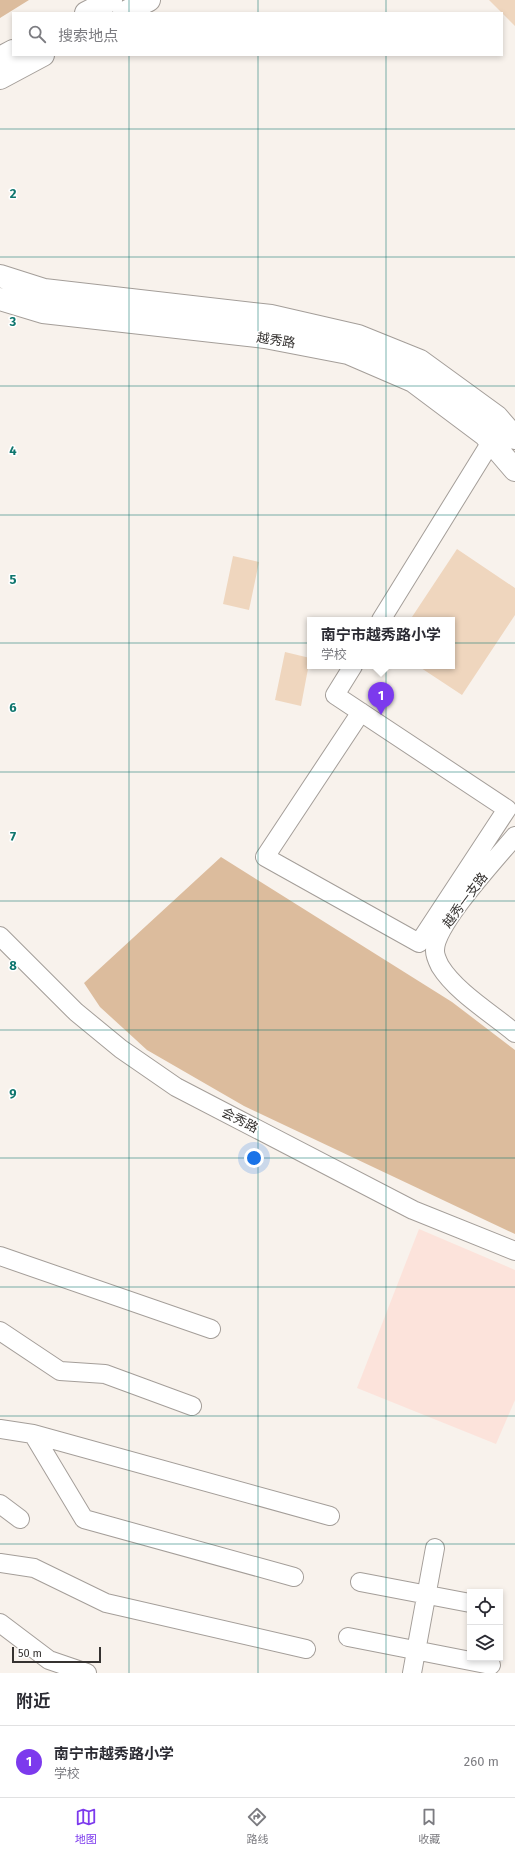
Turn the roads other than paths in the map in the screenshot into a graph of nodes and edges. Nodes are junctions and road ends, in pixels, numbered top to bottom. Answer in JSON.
{"nodes":[{"id":1,"x":149,"y":0,"type":"edge"},
{"id":2,"x":126,"y":12,"type":"edge"},
{"id":3,"x":12,"y":52,"type":"edge"},
{"id":4,"x":41,"y":56,"type":"edge"},
{"id":5,"x":0,"y":58,"type":"edge"},
{"id":6,"x":0,"y":78,"type":"edge"},
{"id":7,"x":0,"y":276,"type":"edge"},
{"id":8,"x":0,"y":299,"type":"edge"},
{"id":9,"x":515,"y":438,"type":"edge"},
{"id":10,"x":491,"y":442,"type":"junction"},
{"id":11,"x":515,"y":470,"type":"edge"},
{"id":12,"x":383,"y":617,"type":"edge"},
{"id":13,"x":350,"y":669,"type":"edge"},
{"id":14,"x":361,"y":712,"type":"junction"},
{"id":15,"x":515,"y":836,"type":"edge"},
{"id":16,"x":0,"y":936,"type":"edge"},
{"id":17,"x":515,"y":1033,"type":"edge"},
{"id":18,"x":515,"y":1251,"type":"edge"},
{"id":19,"x":0,"y":1256,"type":"edge"},
{"id":20,"x":210,"y":1329,"type":"dead end"},
{"id":21,"x":0,"y":1331,"type":"edge"},
{"id":22,"x":192,"y":1406,"type":"dead end"},
{"id":23,"x":0,"y":1429,"type":"edge"},
{"id":24,"x":33,"y":1434,"type":"junction"},
{"id":25,"x":0,"y":1504,"type":"edge"},
{"id":26,"x":330,"y":1516,"type":"dead end"},
{"id":27,"x":20,"y":1519,"type":"dead end"},
{"id":28,"x":435,"y":1548,"type":"dead end"},
{"id":29,"x":0,"y":1563,"type":"edge"},
{"id":30,"x":294,"y":1577,"type":"dead end"},
{"id":31,"x":360,"y":1582,"type":"dead end"},
{"id":32,"x":427,"y":1594,"type":"junction"},
{"id":33,"x":467,"y":1602,"type":"edge"},
{"id":34,"x":0,"y":1623,"type":"edge"},
{"id":35,"x":348,"y":1638,"type":"dead end"},
{"id":36,"x":306,"y":1649,"type":"dead end"},
{"id":37,"x":416,"y":1651,"type":"junction"},
{"id":38,"x":491,"y":1665,"type":"dead end"},
{"id":39,"x":87,"y":1673,"type":"edge"},
{"id":40,"x":412,"y":1673,"type":"edge"}],
"edges":[{"from":1,"to":2,"type":"main road"},
{"from":3,"to":5,"type":"main road"},
{"from":4,"to":6,"type":"main road"},
{"from":7,"to":9,"type":"main road","name":"越秀路"},
{"from":8,"to":10,"type":"main road","name":"越秀路"},
{"from":10,"to":11,"type":"main road","name":"越秀路"},
{"from":10,"to":12,"type":"street"},
{"from":13,"to":14,"type":"street"},
{"from":14,"to":14,"type":"street"},
{"from":15,"to":17,"type":"street","name":"越秀一支路"},
{"from":16,"to":18,"type":"street","name":"会秀路"},
{"from":19,"to":20,"type":"street"},
{"from":21,"to":22,"type":"street"},
{"from":23,"to":24,"type":"street"},
{"from":24,"to":26,"type":"street"},
{"from":24,"to":30,"type":"street"},
{"from":25,"to":27,"type":"street"},
{"from":28,"to":32,"type":"street"},
{"from":29,"to":36,"type":"street"},
{"from":31,"to":32,"type":"street"},
{"from":32,"to":33,"type":"street"},
{"from":32,"to":37,"type":"street"},
{"from":34,"to":39,"type":"street"},
{"from":35,"to":37,"type":"street"},
{"from":37,"to":38,"type":"street"},
{"from":37,"to":40,"type":"street"}]}
